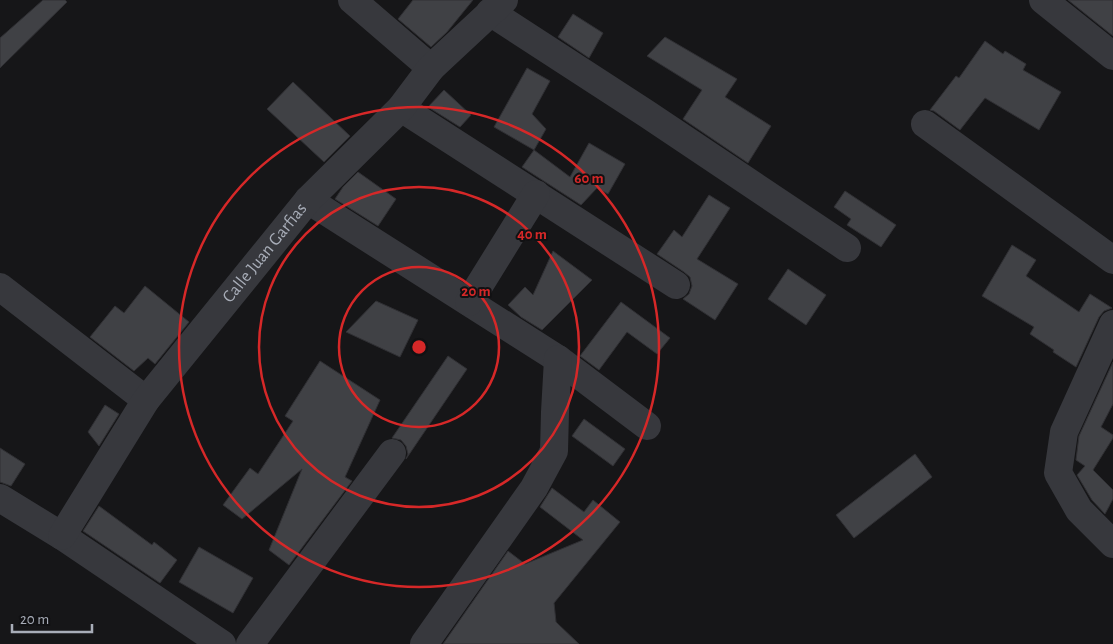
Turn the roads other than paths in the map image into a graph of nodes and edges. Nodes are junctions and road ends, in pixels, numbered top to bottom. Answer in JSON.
{"nodes":[{"id":1,"x":352,"y":0,"type":"edge"},
{"id":2,"x":1043,"y":0,"type":"edge"},
{"id":3,"x":497,"y":6,"type":"edge"},
{"id":4,"x":1113,"y":56,"type":"edge"},
{"id":5,"x":431,"y":68,"type":"junction"},
{"id":6,"x":401,"y":108,"type":"junction"},
{"id":7,"x":925,"y":124,"type":"dead end"},
{"id":8,"x":536,"y":194,"type":"junction"},
{"id":9,"x":308,"y":200,"type":"junction"},
{"id":10,"x":847,"y":248,"type":"dead end"},
{"id":11,"x":1113,"y":260,"type":"edge"},
{"id":12,"x":676,"y":285,"type":"dead end"},
{"id":13,"x":0,"y":287,"type":"edge"},
{"id":14,"x":469,"y":302,"type":"junction"},
{"id":15,"x":1113,"y":324,"type":"edge"},
{"id":16,"x":558,"y":359,"type":"junction"},
{"id":17,"x":146,"y":400,"type":"junction"},
{"id":18,"x":646,"y":426,"type":"dead end"},
{"id":19,"x":392,"y":453,"type":"dead end"},
{"id":20,"x":0,"y":498,"type":"edge"},
{"id":21,"x":62,"y":536,"type":"junction"},
{"id":22,"x":1113,"y":544,"type":"edge"},
{"id":23,"x":222,"y":644,"type":"edge"},
{"id":24,"x":250,"y":644,"type":"edge"},
{"id":25,"x":424,"y":644,"type":"edge"}],
"edges":[{"from":1,"to":5,"type":"street"},
{"from":2,"to":4,"type":"street"},
{"from":3,"to":5,"type":"street","name":"Calle Juan Garfias"},
{"from":3,"to":10,"type":"street"},
{"from":5,"to":6,"type":"street","name":"Calle Juan Garfias"},
{"from":6,"to":8,"type":"street"},
{"from":6,"to":9,"type":"street","name":"Calle Juan Garfias"},
{"from":7,"to":11,"type":"street"},
{"from":8,"to":12,"type":"street"},
{"from":8,"to":14,"type":"street"},
{"from":9,"to":14,"type":"street"},
{"from":9,"to":17,"type":"street","name":"Calle Juan Garfias"},
{"from":13,"to":17,"type":"street"},
{"from":14,"to":16,"type":"street"},
{"from":15,"to":22,"type":"street"},
{"from":16,"to":18,"type":"street"},
{"from":16,"to":25,"type":"street"},
{"from":17,"to":21,"type":"street","name":"Calle Juan Garfias"},
{"from":19,"to":24,"type":"street"},
{"from":20,"to":21,"type":"street"},
{"from":21,"to":23,"type":"street"}]}
